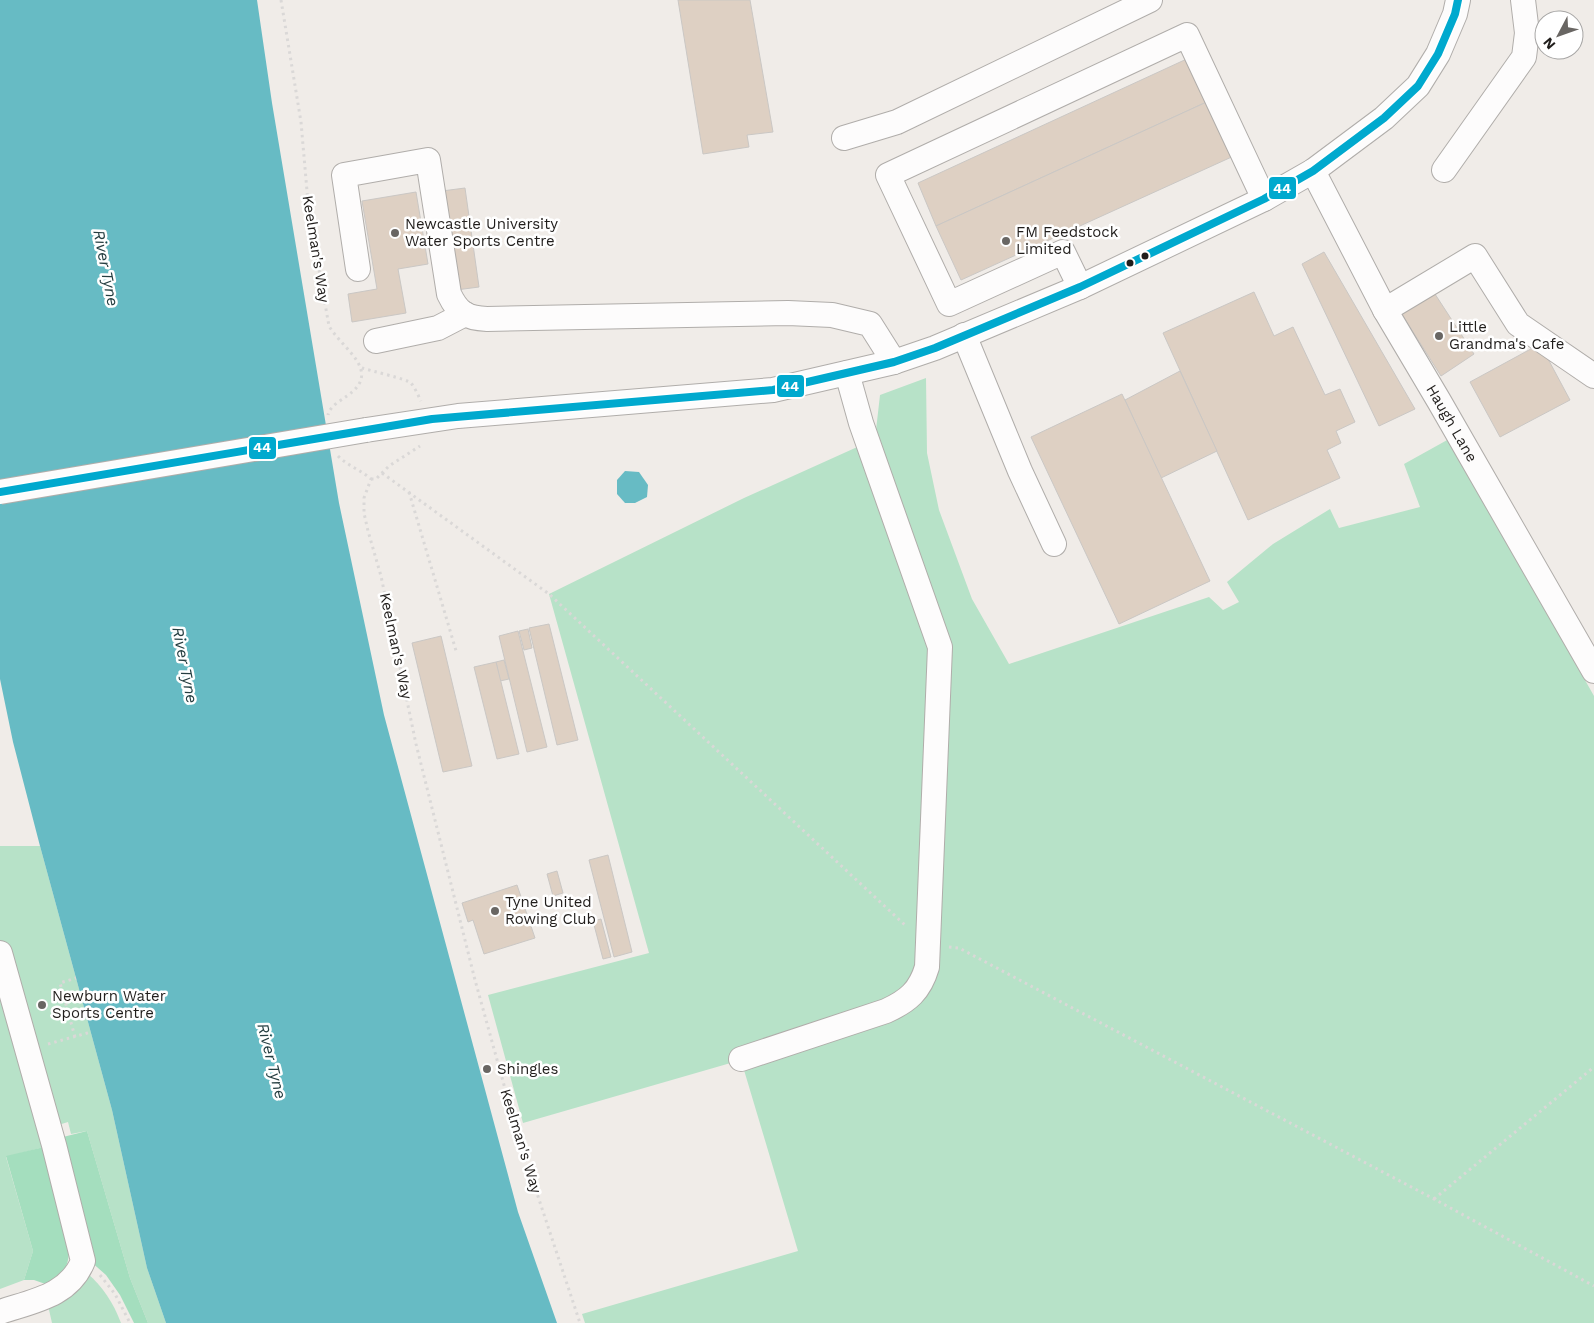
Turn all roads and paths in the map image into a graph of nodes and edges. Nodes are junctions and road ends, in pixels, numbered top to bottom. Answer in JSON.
{"nodes":[{"id":1,"x":281,"y":0,"type":"edge"},
{"id":2,"x":1150,"y":0,"type":"edge"},
{"id":3,"x":1458,"y":0,"type":"edge"},
{"id":4,"x":1523,"y":0,"type":"edge"},
{"id":5,"x":844,"y":138,"type":"dead end"},
{"id":6,"x":1444,"y":170,"type":"dead end"},
{"id":7,"x":1314,"y":171,"type":"junction"},
{"id":8,"x":1264,"y":199,"type":"junction"},
{"id":9,"x":358,"y":268,"type":"dead end"},
{"id":10,"x":1080,"y":287,"type":"junction"},
{"id":11,"x":1385,"y":310,"type":"junction"},
{"id":12,"x":465,"y":314,"type":"junction"},
{"id":13,"x":964,"y":335,"type":"junction"},
{"id":14,"x":376,"y":341,"type":"dead end"},
{"id":15,"x":894,"y":362,"type":"junction"},
{"id":16,"x":362,"y":368,"type":"junction"},
{"id":17,"x":847,"y":373,"type":"junction"},
{"id":18,"x":1594,"y":376,"type":"edge"},
{"id":19,"x":432,"y":419,"type":"junction"},
{"id":20,"x":329,"y":423,"type":"dead end"},
{"id":21,"x":335,"y":450,"type":"dead end"},
{"id":22,"x":382,"y":474,"type":"junction"},
{"id":23,"x":371,"y":479,"type":"junction"},
{"id":24,"x":0,"y":492,"type":"edge"},
{"id":25,"x":408,"y":492,"type":"junction"},
{"id":26,"x":1054,"y":544,"type":"dead end"},
{"id":27,"x":457,"y":654,"type":"dead end"},
{"id":28,"x":1594,"y":671,"type":"edge"},
{"id":29,"x":928,"y":946,"type":"junction"},
{"id":30,"x":0,"y":953,"type":"edge"},
{"id":31,"x":76,"y":978,"type":"dead end"},
{"id":32,"x":91,"y":1032,"type":"dead end"},
{"id":33,"x":75,"y":1037,"type":"junction"},
{"id":34,"x":27,"y":1050,"type":"junction"},
{"id":35,"x":741,"y":1060,"type":"dead end"},
{"id":36,"x":1594,"y":1067,"type":"edge"},
{"id":37,"x":1434,"y":1199,"type":"junction"},
{"id":38,"x":83,"y":1261,"type":"junction"},
{"id":39,"x":1594,"y":1286,"type":"edge"},
{"id":40,"x":9,"y":1315,"type":"edge"},
{"id":41,"x":130,"y":1323,"type":"edge"},
{"id":42,"x":580,"y":1323,"type":"edge"}],
"edges":[{"from":1,"to":16,"type":"path","name":"Keelman's Way"},
{"from":2,"to":5,"type":"street"},
{"from":3,"to":7,"type":"street"},
{"from":4,"to":6,"type":"street"},
{"from":7,"to":8,"type":"street"},
{"from":7,"to":11,"type":"street","name":"Haugh Lane"},
{"from":8,"to":10,"type":"street"},
{"from":8,"to":10,"type":"street"},
{"from":9,"to":12,"type":"street"},
{"from":10,"to":13,"type":"street"},
{"from":11,"to":18,"type":"street"},
{"from":11,"to":28,"type":"street","name":"Haugh Lane"},
{"from":12,"to":14,"type":"street"},
{"from":12,"to":15,"type":"street"},
{"from":13,"to":15,"type":"street"},
{"from":13,"to":26,"type":"street"},
{"from":15,"to":17,"type":"street"},
{"from":16,"to":19,"type":"path"},
{"from":16,"to":20,"type":"path"},
{"from":17,"to":19,"type":"street"},
{"from":17,"to":29,"type":"street"},
{"from":19,"to":22,"type":"path"},
{"from":19,"to":24,"type":"street","bridge":true},
{"from":21,"to":23,"type":"path"},
{"from":22,"to":23,"type":"path"},
{"from":22,"to":25,"type":"path"},
{"from":23,"to":42,"type":"path","name":"Keelman's Way"},
{"from":25,"to":27,"type":"path"},
{"from":25,"to":29,"type":"path"},
{"from":29,"to":35,"type":"street"},
{"from":29,"to":37,"type":"path"},
{"from":30,"to":34,"type":"street"},
{"from":31,"to":33,"type":"path"},
{"from":32,"to":33,"type":"path"},
{"from":33,"to":34,"type":"path"},
{"from":34,"to":38,"type":"street"},
{"from":36,"to":37,"type":"path"},
{"from":37,"to":39,"type":"path"},
{"from":38,"to":40,"type":"street"},
{"from":38,"to":41,"type":"path"}]}
